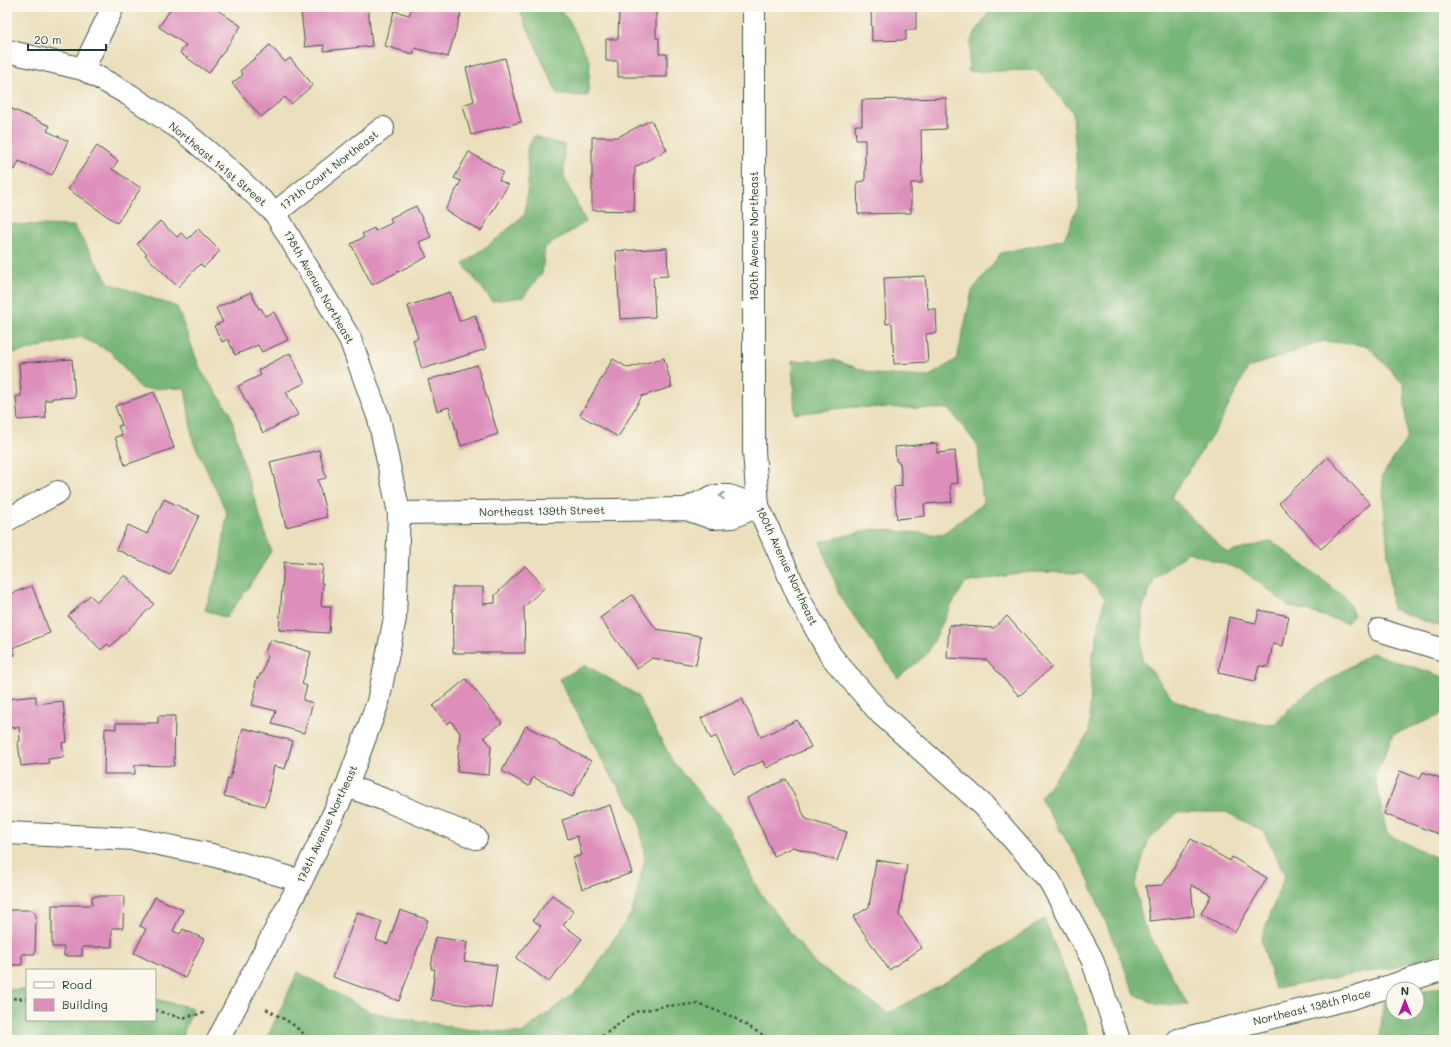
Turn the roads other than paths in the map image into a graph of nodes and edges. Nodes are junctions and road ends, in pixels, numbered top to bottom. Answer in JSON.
{"nodes":[{"id":1,"x":113,"y":7,"type":"edge"},
{"id":2,"x":754,"y":7,"type":"edge"},
{"id":3,"x":7,"y":51,"type":"edge"},
{"id":4,"x":83,"y":69,"type":"junction"},
{"id":5,"x":383,"y":128,"type":"dead end"},
{"id":6,"x":275,"y":213,"type":"junction"},
{"id":7,"x":58,"y":492,"type":"dead end"},
{"id":8,"x":758,"y":506,"type":"junction"},
{"id":9,"x":398,"y":514,"type":"junction"},
{"id":10,"x":7,"y":520,"type":"edge"},
{"id":11,"x":1379,"y":630,"type":"dead end"},
{"id":12,"x":1444,"y":650,"type":"edge"},
{"id":13,"x":348,"y":786,"type":"junction"},
{"id":14,"x":7,"y":833,"type":"edge"},
{"id":15,"x":476,"y":838,"type":"dead end"},
{"id":16,"x":301,"y":881,"type":"junction"},
{"id":17,"x":1444,"y":969,"type":"edge"},
{"id":18,"x":218,"y":1040,"type":"edge"},
{"id":19,"x":1119,"y":1040,"type":"edge"},
{"id":20,"x":1178,"y":1040,"type":"edge"}],
"edges":[{"from":1,"to":4,"type":"street"},
{"from":2,"to":8,"type":"street","name":"180th Avenue Northeast"},
{"from":3,"to":4,"type":"street","name":"Northeast 141st Street"},
{"from":4,"to":6,"type":"street","name":"Northeast 141st Street"},
{"from":5,"to":6,"type":"street","name":"177th Court Northeast"},
{"from":6,"to":9,"type":"street","name":"178th Avenue Northeast"},
{"from":7,"to":10,"type":"street"},
{"from":8,"to":9,"type":"street","name":"Northeast 139th Street"},
{"from":8,"to":19,"type":"street","name":"180th Avenue Northeast"},
{"from":9,"to":13,"type":"street","name":"178th Avenue Northeast"},
{"from":11,"to":12,"type":"street"},
{"from":13,"to":15,"type":"street"},
{"from":13,"to":16,"type":"street","name":"178th Avenue Northeast"},
{"from":14,"to":16,"type":"street"},
{"from":16,"to":18,"type":"street","name":"178th Avenue Northeast"},
{"from":17,"to":20,"type":"street","name":"Northeast 138th Place"}]}
